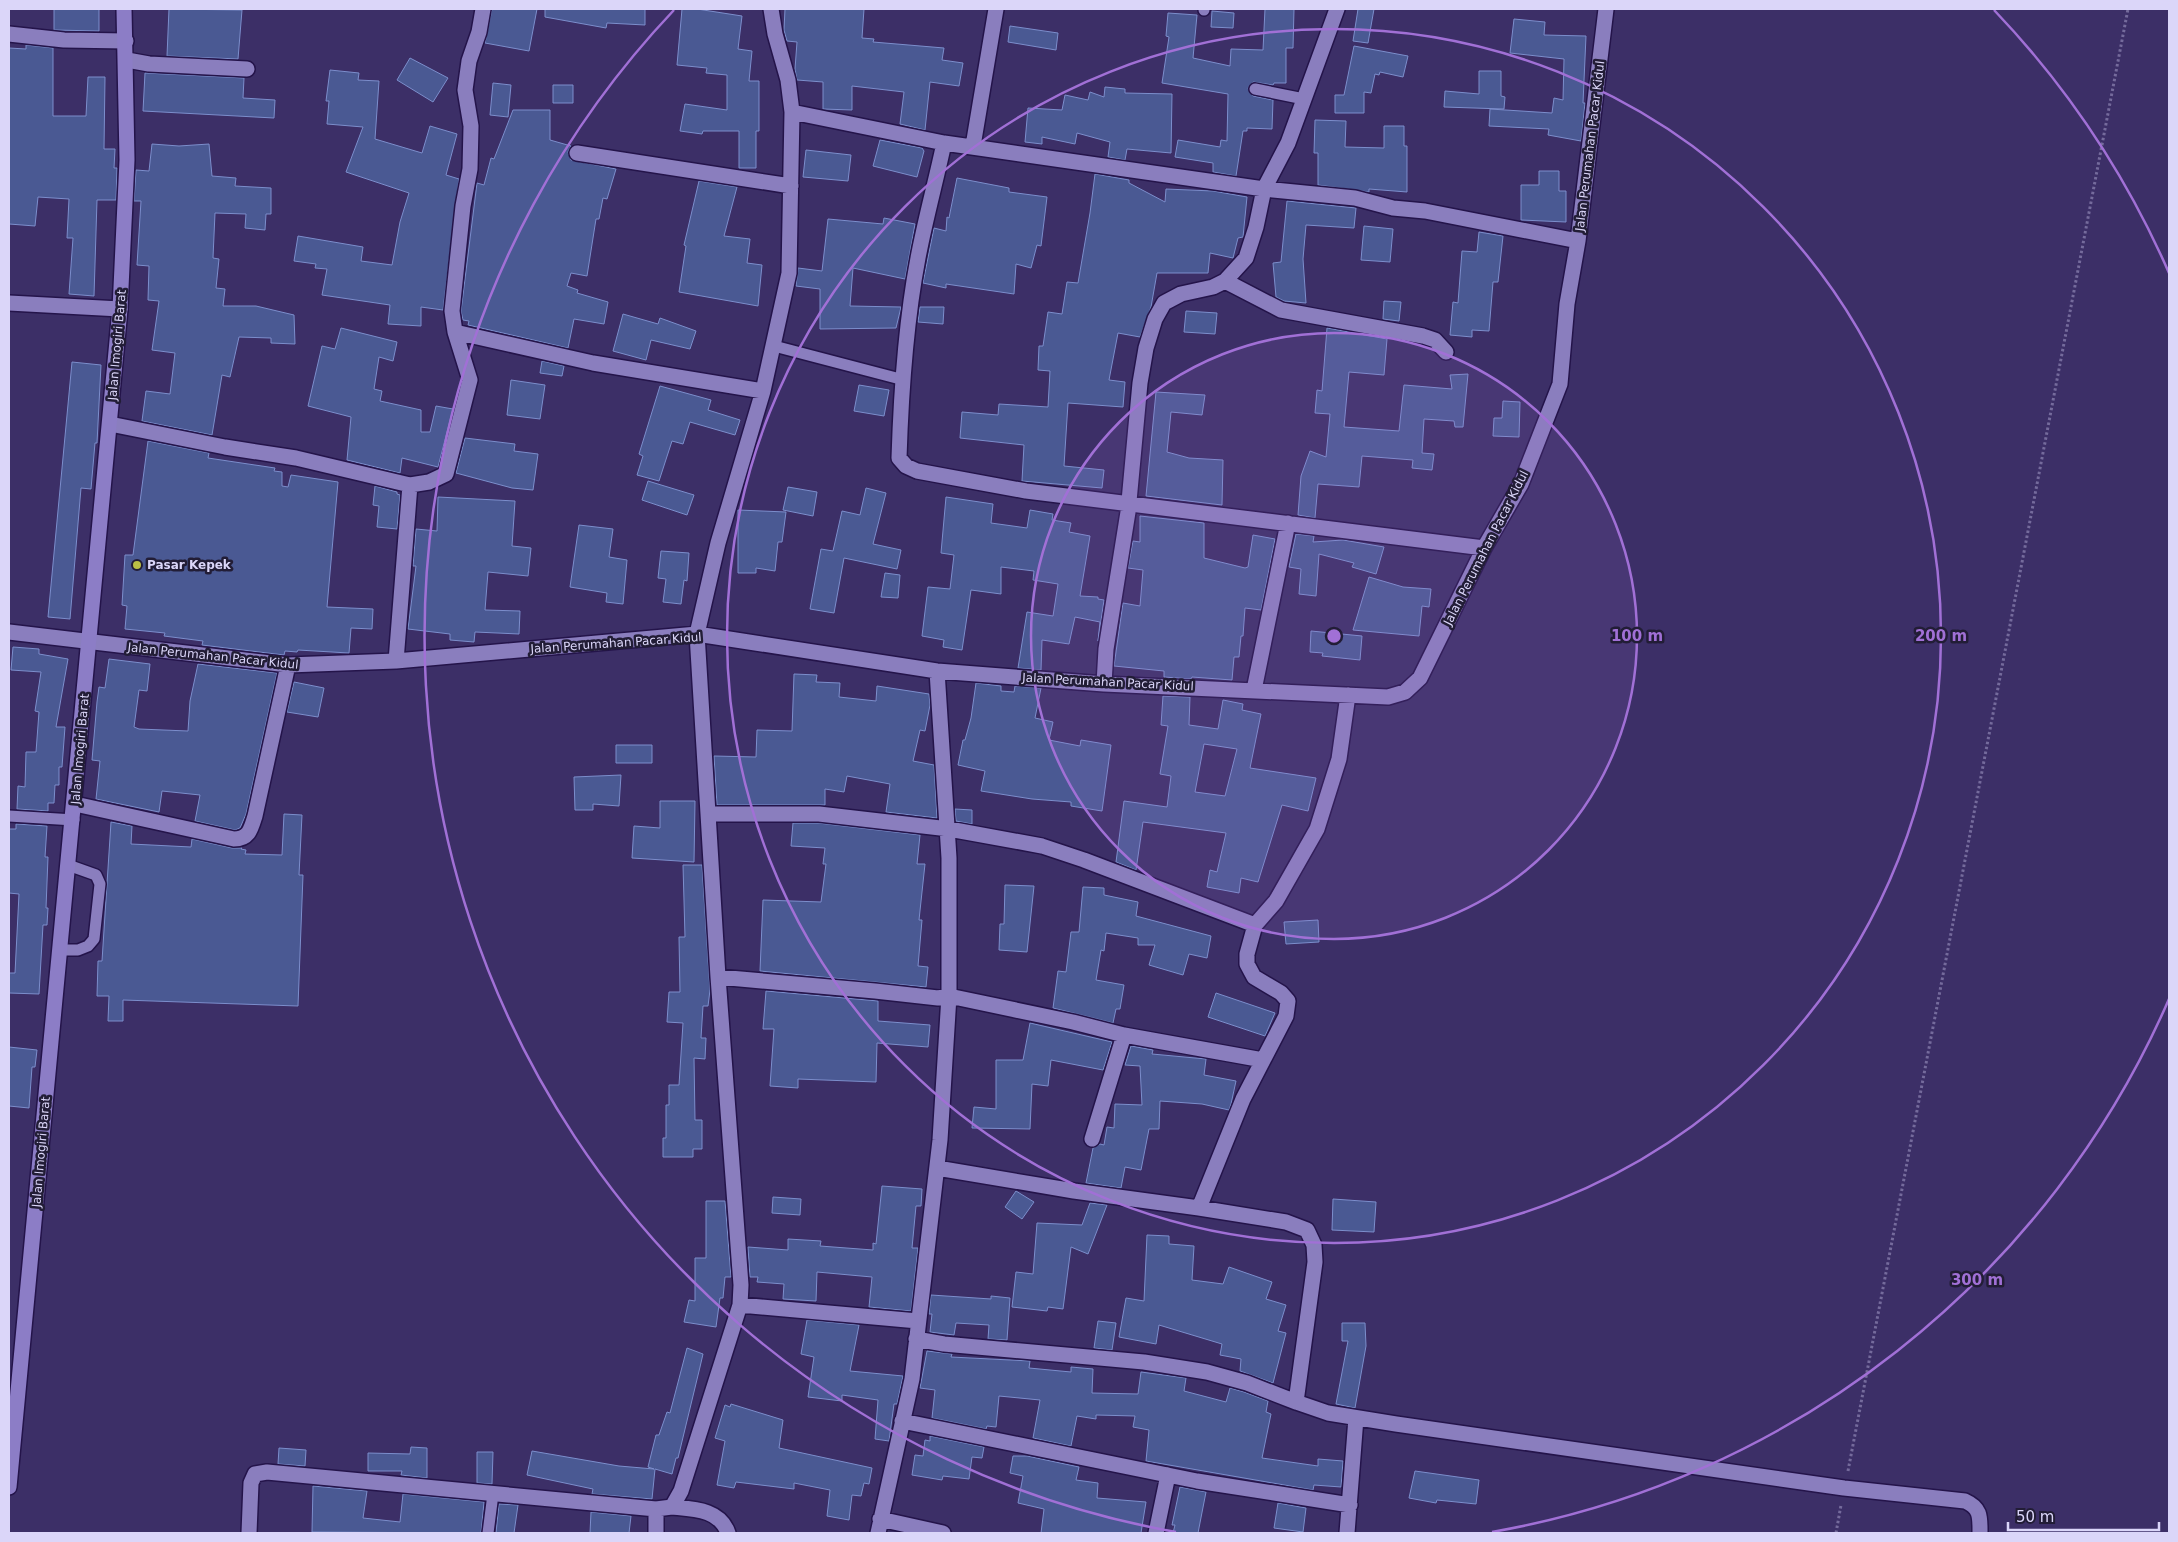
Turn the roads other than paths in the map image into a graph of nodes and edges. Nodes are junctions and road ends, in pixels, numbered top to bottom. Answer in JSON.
{"nodes":[{"id":1,"x":124,"y":9,"type":"edge"},
{"id":2,"x":484,"y":9,"type":"edge"},
{"id":3,"x":771,"y":9,"type":"edge"},
{"id":4,"x":996,"y":9,"type":"edge"},
{"id":5,"x":1337,"y":9,"type":"edge"},
{"id":6,"x":1606,"y":9,"type":"edge"},
{"id":7,"x":9,"y":34,"type":"edge"},
{"id":8,"x":126,"y":42,"type":"junction"},
{"id":9,"x":127,"y":60,"type":"junction"},
{"id":10,"x":247,"y":69,"type":"dead end"},
{"id":11,"x":1255,"y":90,"type":"dead end"},
{"id":12,"x":1304,"y":98,"type":"junction"},
{"id":13,"x":792,"y":112,"type":"junction"},
{"id":14,"x":944,"y":143,"type":"junction"},
{"id":15,"x":973,"y":146,"type":"junction"},
{"id":16,"x":577,"y":153,"type":"dead end"},
{"id":17,"x":792,"y":186,"type":"junction"},
{"id":18,"x":1264,"y":189,"type":"junction"},
{"id":19,"x":1578,"y":241,"type":"junction"},
{"id":20,"x":1225,"y":281,"type":"junction"},
{"id":21,"x":9,"y":303,"type":"edge"},
{"id":22,"x":120,"y":309,"type":"junction"},
{"id":23,"x":455,"y":332,"type":"junction"},
{"id":24,"x":774,"y":346,"type":"junction"},
{"id":25,"x":1446,"y":352,"type":"dead end"},
{"id":26,"x":904,"y":380,"type":"junction"},
{"id":27,"x":763,"y":391,"type":"junction"},
{"id":28,"x":110,"y":424,"type":"junction"},
{"id":29,"x":410,"y":485,"type":"junction"},
{"id":30,"x":1129,"y":504,"type":"junction"},
{"id":31,"x":1288,"y":522,"type":"junction"},
{"id":32,"x":1484,"y":548,"type":"junction"},
{"id":33,"x":9,"y":632,"type":"edge"},
{"id":34,"x":697,"y":634,"type":"junction"},
{"id":35,"x":90,"y":643,"type":"junction"},
{"id":36,"x":396,"y":662,"type":"junction"},
{"id":37,"x":288,"y":665,"type":"junction"},
{"id":38,"x":937,"y":671,"type":"junction"},
{"id":39,"x":1104,"y":684,"type":"junction"},
{"id":40,"x":1254,"y":690,"type":"junction"},
{"id":41,"x":1348,"y":695,"type":"junction"},
{"id":42,"x":75,"y":804,"type":"junction"},
{"id":43,"x":708,"y":814,"type":"junction"},
{"id":44,"x":9,"y":816,"type":"edge"},
{"id":45,"x":74,"y":820,"type":"junction"},
{"id":46,"x":949,"y":829,"type":"junction"},
{"id":47,"x":68,"y":865,"type":"junction"},
{"id":48,"x":1255,"y":925,"type":"junction"},
{"id":49,"x":60,"y":950,"type":"junction"},
{"id":50,"x":718,"y":978,"type":"junction"},
{"id":51,"x":949,"y":996,"type":"junction"},
{"id":52,"x":1124,"y":1035,"type":"junction"},
{"id":53,"x":1263,"y":1060,"type":"junction"},
{"id":54,"x":1092,"y":1139,"type":"dead end"},
{"id":55,"x":937,"y":1168,"type":"junction"},
{"id":56,"x":1198,"y":1208,"type":"junction"},
{"id":57,"x":740,"y":1304,"type":"junction"},
{"id":58,"x":918,"y":1321,"type":"junction"},
{"id":59,"x":916,"y":1340,"type":"junction"},
{"id":60,"x":1296,"y":1402,"type":"junction"},
{"id":61,"x":1356,"y":1418,"type":"junction"},
{"id":62,"x":902,"y":1421,"type":"junction"},
{"id":63,"x":1168,"y":1475,"type":"junction"},
{"id":64,"x":9,"y":1487,"type":"edge"},
{"id":65,"x":493,"y":1494,"type":"junction"},
{"id":66,"x":1350,"y":1505,"type":"junction"},
{"id":67,"x":672,"y":1507,"type":"junction"},
{"id":68,"x":656,"y":1509,"type":"junction"},
{"id":69,"x":879,"y":1526,"type":"edge"},
{"id":70,"x":248,"y":1533,"type":"edge"},
{"id":71,"x":488,"y":1533,"type":"edge"},
{"id":72,"x":656,"y":1533,"type":"edge"},
{"id":73,"x":728,"y":1533,"type":"edge"},
{"id":74,"x":943,"y":1533,"type":"edge"},
{"id":75,"x":1156,"y":1533,"type":"edge"},
{"id":76,"x":1347,"y":1533,"type":"edge"},
{"id":77,"x":1980,"y":1533,"type":"edge"}],
"edges":[{"from":1,"to":8,"type":"main road","name":"Jalan Imogiri Barat"},
{"from":2,"to":23,"type":"street"},
{"from":3,"to":13,"type":"street"},
{"from":4,"to":15,"type":"street"},
{"from":5,"to":12,"type":"street"},
{"from":6,"to":19,"type":"street","name":"Jalan Perumahan Pacar Kidul"},
{"from":7,"to":8,"type":"street"},
{"from":8,"to":9,"type":"main road","name":"Jalan Imogiri Barat"},
{"from":9,"to":10,"type":"street"},
{"from":9,"to":22,"type":"main road","name":"Jalan Imogiri Barat"},
{"from":11,"to":12,"type":"lane"},
{"from":12,"to":18,"type":"street"},
{"from":13,"to":14,"type":"street"},
{"from":13,"to":17,"type":"street"},
{"from":14,"to":15,"type":"street"},
{"from":14,"to":26,"type":"street"},
{"from":15,"to":18,"type":"street"},
{"from":16,"to":17,"type":"street"},
{"from":17,"to":24,"type":"street"},
{"from":18,"to":19,"type":"street"},
{"from":18,"to":20,"type":"street"},
{"from":19,"to":32,"type":"street","name":"Jalan Perumahan Pacar Kidul"},
{"from":20,"to":25,"type":"street"},
{"from":20,"to":30,"type":"street"},
{"from":21,"to":22,"type":"street"},
{"from":22,"to":28,"type":"main road","name":"Jalan Imogiri Barat"},
{"from":23,"to":27,"type":"street"},
{"from":23,"to":29,"type":"street"},
{"from":24,"to":26,"type":"lane"},
{"from":24,"to":27,"type":"street"},
{"from":26,"to":30,"type":"street"},
{"from":27,"to":34,"type":"street"},
{"from":28,"to":29,"type":"street"},
{"from":28,"to":35,"type":"main road","name":"Jalan Imogiri Barat"},
{"from":29,"to":36,"type":"street"},
{"from":30,"to":31,"type":"street"},
{"from":30,"to":39,"type":"street"},
{"from":31,"to":32,"type":"street"},
{"from":31,"to":40,"type":"street"},
{"from":32,"to":41,"type":"street","name":"Jalan Perumahan Pacar Kidul"},
{"from":33,"to":35,"type":"street","name":"Jalan Perumahan Pacar Kidul"},
{"from":34,"to":36,"type":"street","name":"Jalan Perumahan Pacar Kidul"},
{"from":34,"to":38,"type":"street","name":"Jalan Perumahan Pacar Kidul"},
{"from":34,"to":43,"type":"street"},
{"from":35,"to":37,"type":"street","name":"Jalan Perumahan Pacar Kidul"},
{"from":35,"to":42,"type":"main road","name":"Jalan Imogiri Barat"},
{"from":36,"to":37,"type":"street","name":"Jalan Perumahan Pacar Kidul"},
{"from":37,"to":42,"type":"street"},
{"from":38,"to":39,"type":"street","name":"Jalan Perumahan Pacar Kidul"},
{"from":38,"to":46,"type":"street"},
{"from":39,"to":40,"type":"street","name":"Jalan Perumahan Pacar Kidul"},
{"from":40,"to":41,"type":"street","name":"Jalan Perumahan Pacar Kidul"},
{"from":41,"to":48,"type":"street"},
{"from":42,"to":45,"type":"main road","name":"Jalan Imogiri Barat"},
{"from":43,"to":46,"type":"street"},
{"from":43,"to":50,"type":"street"},
{"from":44,"to":45,"type":"lane"},
{"from":45,"to":47,"type":"main road","name":"Jalan Imogiri Barat"},
{"from":46,"to":48,"type":"street"},
{"from":46,"to":51,"type":"street"},
{"from":47,"to":49,"type":"main road","name":"Jalan Imogiri Barat"},
{"from":47,"to":49,"type":"lane"},
{"from":48,"to":53,"type":"street"},
{"from":49,"to":64,"type":"main road","name":"Jalan Imogiri Barat"},
{"from":50,"to":51,"type":"street"},
{"from":50,"to":57,"type":"street"},
{"from":51,"to":52,"type":"street"},
{"from":51,"to":55,"type":"street"},
{"from":52,"to":53,"type":"street"},
{"from":52,"to":54,"type":"street"},
{"from":53,"to":56,"type":"street"},
{"from":55,"to":56,"type":"street"},
{"from":55,"to":58,"type":"street"},
{"from":56,"to":60,"type":"street"},
{"from":57,"to":58,"type":"street"},
{"from":57,"to":67,"type":"street"},
{"from":58,"to":59,"type":"street"},
{"from":59,"to":60,"type":"street"},
{"from":59,"to":62,"type":"street"},
{"from":60,"to":61,"type":"street"},
{"from":61,"to":66,"type":"street"},
{"from":61,"to":77,"type":"street"},
{"from":62,"to":63,"type":"street"},
{"from":62,"to":69,"type":"street"},
{"from":63,"to":66,"type":"street"},
{"from":63,"to":75,"type":"street"},
{"from":65,"to":68,"type":"street"},
{"from":65,"to":70,"type":"street"},
{"from":65,"to":71,"type":"lane"},
{"from":66,"to":76,"type":"street"},
{"from":67,"to":68,"type":"street"},
{"from":67,"to":73,"type":"street"},
{"from":68,"to":72,"type":"street"},
{"from":69,"to":74,"type":"street"}]}
